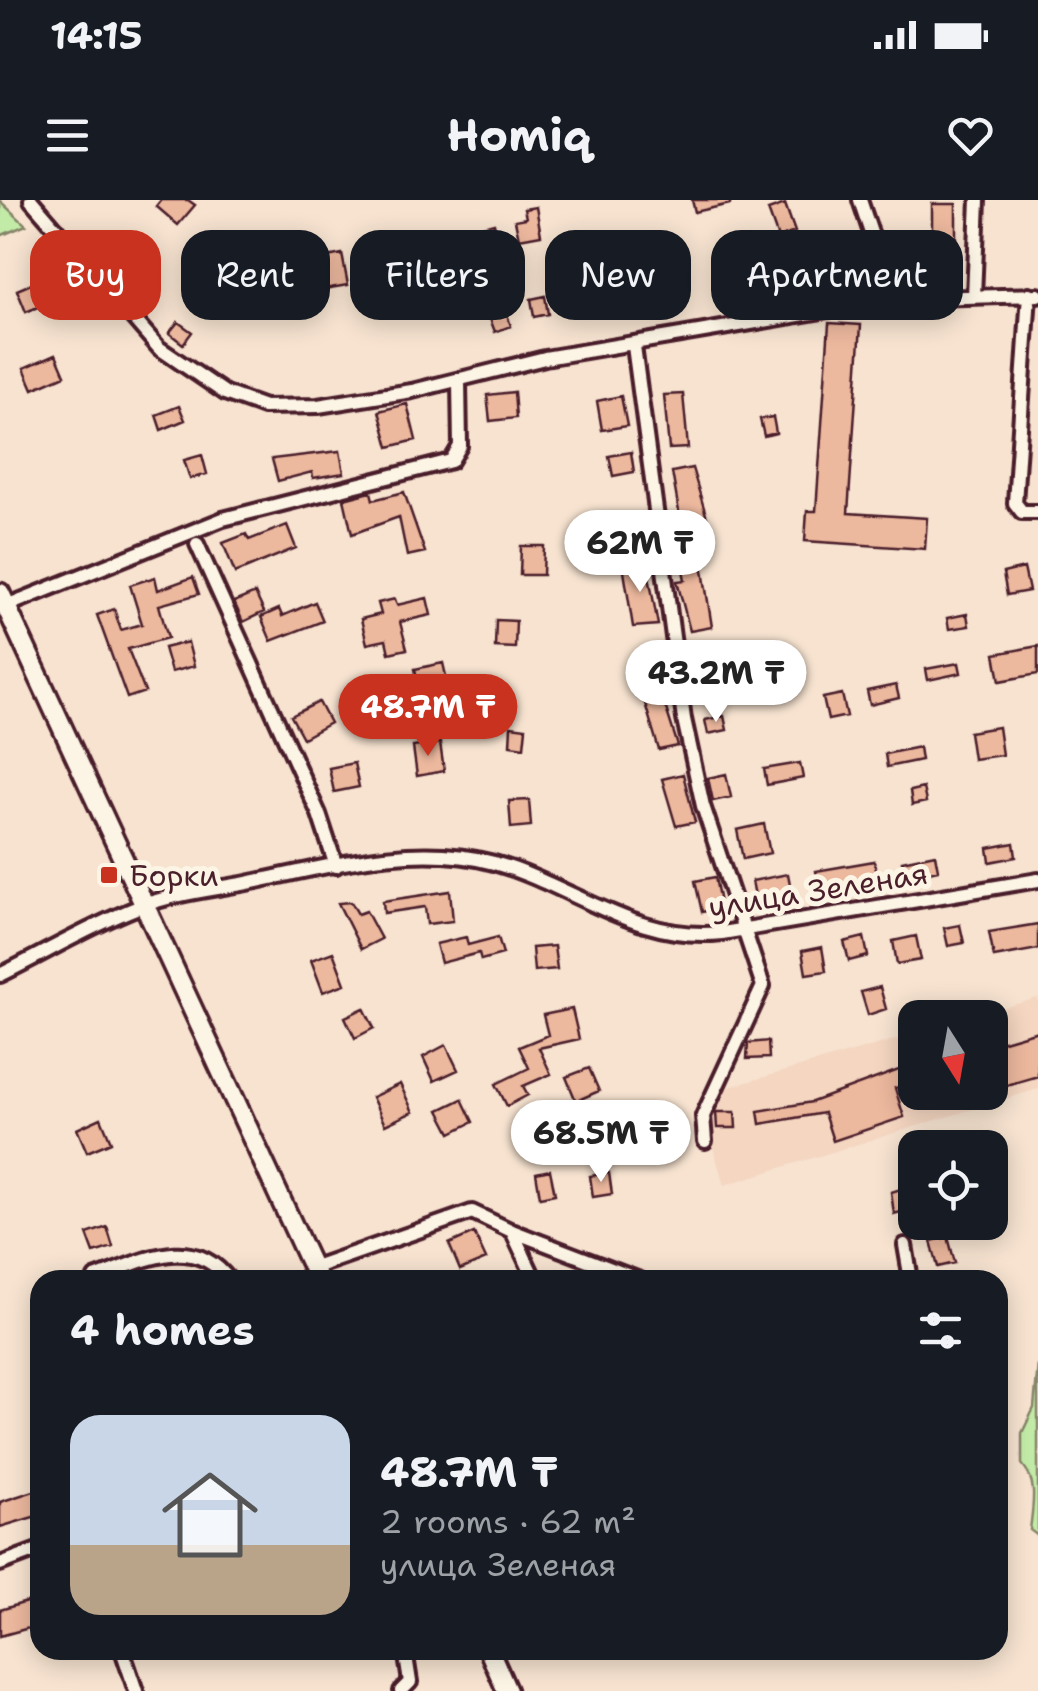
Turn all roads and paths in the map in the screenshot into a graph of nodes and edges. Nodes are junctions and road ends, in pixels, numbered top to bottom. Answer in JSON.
{"nodes":[{"id":1,"x":31,"y":200,"type":"edge"},
{"id":2,"x":860,"y":200,"type":"edge"},
{"id":3,"x":978,"y":200,"type":"edge"},
{"id":4,"x":870,"y":230,"type":"edge"},
{"id":5,"x":1034,"y":295,"type":"edge"},
{"id":6,"x":963,"y":296,"type":"edge"},
{"id":7,"x":974,"y":296,"type":"junction"},
{"id":8,"x":754,"y":320,"type":"edge"},
{"id":9,"x":634,"y":346,"type":"junction"},
{"id":10,"x":459,"y":382,"type":"junction"},
{"id":11,"x":1038,"y":512,"type":"edge"},
{"id":12,"x":197,"y":544,"type":"dead end"},
{"id":13,"x":3,"y":599,"type":"edge"},
{"id":14,"x":336,"y":866,"type":"junction"},
{"id":15,"x":1038,"y":880,"type":"edge"},
{"id":16,"x":144,"y":905,"type":"junction"},
{"id":17,"x":745,"y":928,"type":"junction"},
{"id":18,"x":0,"y":975,"type":"edge"},
{"id":19,"x":705,"y":1141,"type":"dead end"},
{"id":20,"x":512,"y":1231,"type":"junction"},
{"id":21,"x":905,"y":1244,"type":"dead end"},
{"id":22,"x":120,"y":1270,"type":"edge"},
{"id":23,"x":219,"y":1270,"type":"edge"},
{"id":24,"x":313,"y":1270,"type":"edge"},
{"id":25,"x":325,"y":1270,"type":"edge"},
{"id":26,"x":531,"y":1270,"type":"edge"},
{"id":27,"x":614,"y":1270,"type":"edge"},
{"id":28,"x":909,"y":1270,"type":"edge"},
{"id":29,"x":30,"y":1553,"type":"edge"},
{"id":30,"x":0,"y":1564,"type":"edge"},
{"id":31,"x":125,"y":1660,"type":"edge"},
{"id":32,"x":407,"y":1660,"type":"edge"},
{"id":33,"x":494,"y":1660,"type":"edge"},
{"id":34,"x":136,"y":1691,"type":"edge"},
{"id":35,"x":401,"y":1691,"type":"edge"},
{"id":36,"x":508,"y":1691,"type":"edge"}],
"edges":[{"from":1,"to":10,"type":"street"},
{"from":2,"to":4,"type":"street"},
{"from":3,"to":7,"type":"street"},
{"from":5,"to":7,"type":"street"},
{"from":5,"to":11,"type":"street"},
{"from":6,"to":7,"type":"street"},
{"from":8,"to":9,"type":"street"},
{"from":9,"to":10,"type":"street"},
{"from":9,"to":17,"type":"street"},
{"from":10,"to":13,"type":"street"},
{"from":12,"to":14,"type":"street"},
{"from":13,"to":16,"type":"main road"},
{"from":14,"to":16,"type":"street","name":"улица Зеленая"},
{"from":14,"to":17,"type":"street","name":"улица Зеленая"},
{"from":15,"to":17,"type":"street","name":"улица Зеленая"},
{"from":16,"to":18,"type":"street","name":"улица Зеленая"},
{"from":16,"to":24,"type":"main road"},
{"from":17,"to":19,"type":"street"},
{"from":20,"to":25,"type":"street"},
{"from":20,"to":26,"type":"street"},
{"from":20,"to":27,"type":"street"},
{"from":21,"to":28,"type":"street"},
{"from":22,"to":23,"type":"street"},
{"from":29,"to":30,"type":"street"},
{"from":31,"to":34,"type":"street"},
{"from":32,"to":35,"type":"street"},
{"from":33,"to":36,"type":"main road"}]}
